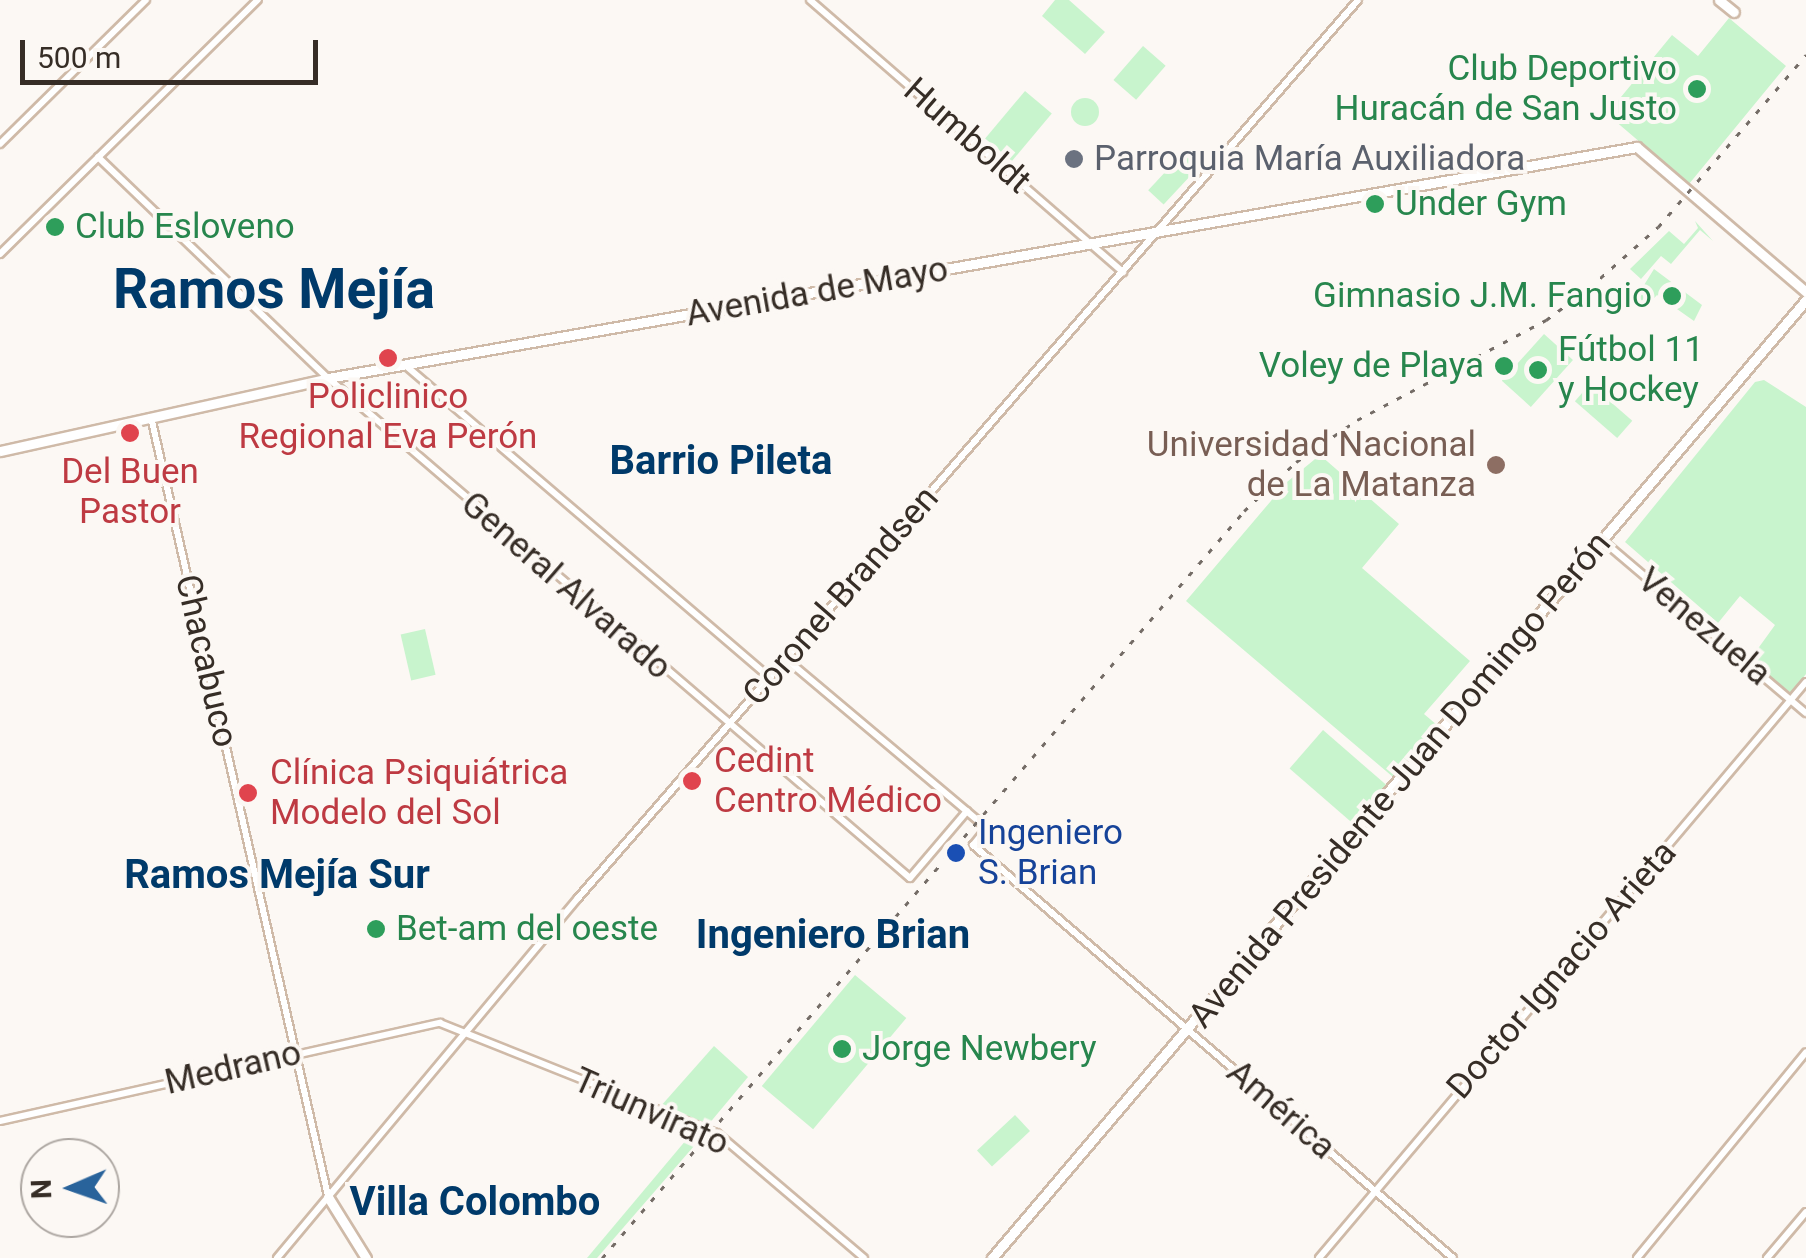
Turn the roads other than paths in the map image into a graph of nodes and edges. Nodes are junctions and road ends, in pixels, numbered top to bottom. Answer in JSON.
{"nodes":[{"id":1,"x":146,"y":0,"type":"edge"},
{"id":2,"x":258,"y":0,"type":"edge"},
{"id":3,"x":810,"y":0,"type":"edge"},
{"id":4,"x":1358,"y":0,"type":"edge"},
{"id":5,"x":1719,"y":0,"type":"edge"},
{"id":6,"x":1734,"y":12,"type":"dead end"},
{"id":7,"x":0,"y":144,"type":"edge"},
{"id":8,"x":98,"y":157,"type":"junction"},
{"id":9,"x":1158,"y":232,"type":"junction"},
{"id":10,"x":1091,"y":243,"type":"junction"},
{"id":11,"x":0,"y":254,"type":"edge"},
{"id":12,"x":1123,"y":272,"type":"junction"},
{"id":13,"x":1806,"y":296,"type":"edge"},
{"id":14,"x":405,"y":365,"type":"junction"},
{"id":15,"x":328,"y":378,"type":"junction"},
{"id":16,"x":152,"y":417,"type":"junction"},
{"id":17,"x":0,"y":451,"type":"edge"},
{"id":18,"x":1602,"y":540,"type":"junction"},
{"id":19,"x":786,"y":660,"type":"junction"},
{"id":20,"x":770,"y":678,"type":"junction"},
{"id":21,"x":1806,"y":682,"type":"edge"},
{"id":22,"x":1791,"y":700,"type":"junction"},
{"id":23,"x":1806,"y":713,"type":"edge"},
{"id":24,"x":727,"y":727,"type":"junction"},
{"id":25,"x":967,"y":811,"type":"junction"},
{"id":26,"x":1188,"y":1030,"type":"junction"},
{"id":27,"x":466,"y":1033,"type":"junction"},
{"id":28,"x":1806,"y":1052,"type":"edge"},
{"id":29,"x":295,"y":1054,"type":"junction"},
{"id":30,"x":0,"y":1121,"type":"edge"},
{"id":31,"x":1375,"y":1192,"type":"junction"},
{"id":32,"x":328,"y":1197,"type":"junction"},
{"id":33,"x":1806,"y":1212,"type":"edge"},
{"id":34,"x":276,"y":1258,"type":"edge"},
{"id":35,"x":366,"y":1258,"type":"edge"},
{"id":36,"x":864,"y":1258,"type":"edge"},
{"id":37,"x":992,"y":1258,"type":"edge"},
{"id":38,"x":1319,"y":1258,"type":"edge"},
{"id":39,"x":1453,"y":1258,"type":"edge"},
{"id":40,"x":1637,"y":1258,"type":"edge"},
{"id":41,"x":1767,"y":1258,"type":"edge"}],
"edges":[{"from":1,"to":7,"type":"street"},
{"from":2,"to":8,"type":"street"},
{"from":3,"to":10,"type":"street","name":"Humboldt"},
{"from":4,"to":9,"type":"street","name":"Coronel Brandsen"},
{"from":5,"to":6,"type":"main road"},
{"from":8,"to":11,"type":"street"},
{"from":8,"to":15,"type":"street","name":"General Alvarado"},
{"from":9,"to":10,"type":"main road","name":"Avenida de Mayo"},
{"from":9,"to":12,"type":"street","name":"Coronel Brandsen"},
{"from":9,"to":13,"type":"main road","name":"Avenida de Mayo"},
{"from":10,"to":12,"type":"street","name":"Humboldt"},
{"from":10,"to":14,"type":"main road","name":"Avenida de Mayo"},
{"from":12,"to":19,"type":"street","name":"Coronel Brandsen"},
{"from":13,"to":18,"type":"main road","name":"Avenida Presidente Juan Domingo Perón"},
{"from":14,"to":15,"type":"main road","name":"Avenida de Mayo"},
{"from":14,"to":20,"type":"street"},
{"from":15,"to":16,"type":"main road","name":"Avenida de Mayo"},
{"from":15,"to":24,"type":"street","name":"General Alvarado"},
{"from":16,"to":17,"type":"main road","name":"Avenida de Mayo"},
{"from":16,"to":29,"type":"street","name":"Chacabuco"},
{"from":18,"to":22,"type":"street","name":"Venezuela"},
{"from":18,"to":26,"type":"main road","name":"Avenida Presidente Juan Domingo Perón"},
{"from":19,"to":20,"type":"street","name":"Coronel Brandsen"},
{"from":19,"to":25,"type":"street"},
{"from":20,"to":24,"type":"street","name":"Coronel Brandsen"},
{"from":21,"to":22,"type":"street","name":"Doctor Ignacio Arieta"},
{"from":22,"to":23,"type":"street","name":"Venezuela"},
{"from":22,"to":31,"type":"street","name":"Doctor Ignacio Arieta"},
{"from":24,"to":25,"type":"street","name":"General Alvarado"},
{"from":24,"to":27,"type":"street","name":"Coronel Brandsen"},
{"from":25,"to":26,"type":"street","name":"América"},
{"from":26,"to":31,"type":"street","name":"América"},
{"from":26,"to":37,"type":"main road","name":"Avenida Presidente Juan Domingo Perón"},
{"from":27,"to":29,"type":"street","name":"Medrano"},
{"from":27,"to":32,"type":"street","name":"Coronel Brandsen"},
{"from":27,"to":36,"type":"street","name":"Triunvirato"},
{"from":28,"to":40,"type":"street"},
{"from":29,"to":30,"type":"street","name":"Medrano"},
{"from":29,"to":32,"type":"street","name":"Chacabuco"},
{"from":31,"to":38,"type":"street","name":"Doctor Ignacio Arieta"},
{"from":31,"to":39,"type":"street","name":"América"},
{"from":32,"to":34,"type":"street","name":"Coronel Brandsen"},
{"from":32,"to":35,"type":"main road"},
{"from":33,"to":41,"type":"street"}]}
